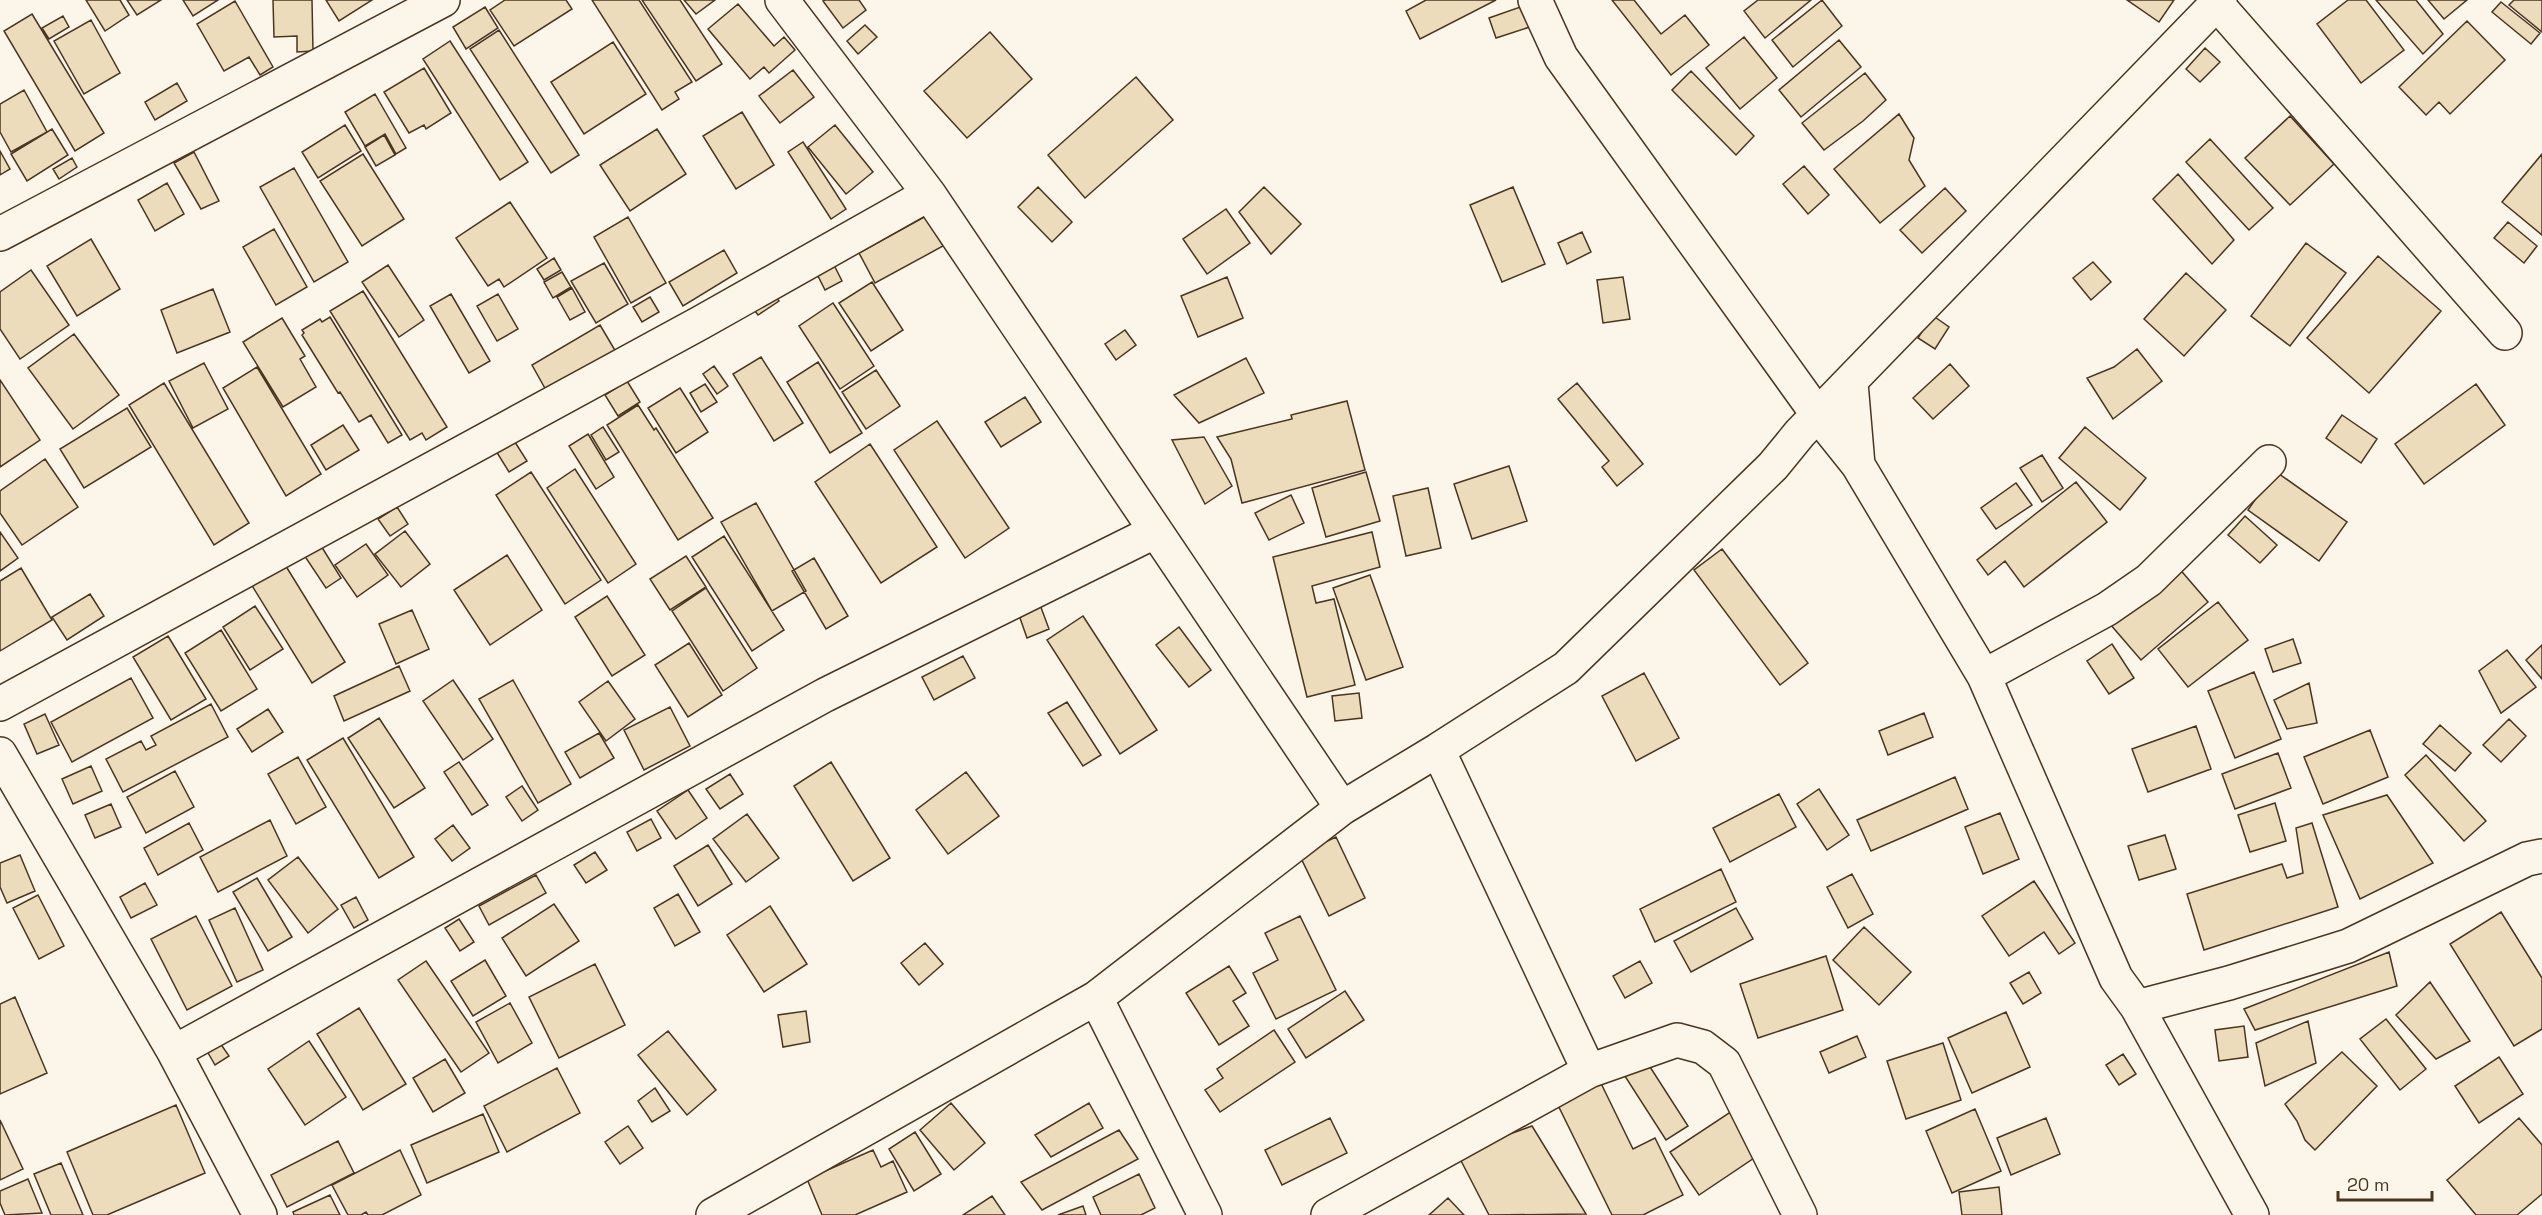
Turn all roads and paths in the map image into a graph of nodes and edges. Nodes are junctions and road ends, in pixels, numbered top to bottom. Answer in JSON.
{"nodes":[{"id":1,"x":443,"y":0,"type":"edge"},
{"id":2,"x":782,"y":0,"type":"edge"},
{"id":3,"x":1535,"y":0,"type":"edge"},
{"id":4,"x":2218,"y":2,"type":"edge"},
{"id":5,"x":929,"y":194,"type":"junction"},
{"id":6,"x":0,"y":234,"type":"edge"},
{"id":7,"x":2505,"y":333,"type":"dead end"},
{"id":8,"x":1851,"y":383,"type":"junction"},
{"id":9,"x":1818,"y":415,"type":"junction"},
{"id":10,"x":2269,"y":462,"type":"dead end"},
{"id":11,"x":1858,"y":465,"type":"junction"},
{"id":12,"x":1154,"y":532,"type":"junction"},
{"id":13,"x":1984,"y":676,"type":"junction"},
{"id":14,"x":0,"y":704,"type":"edge"},
{"id":15,"x":1438,"y":750,"type":"junction"},
{"id":16,"x":0,"y":754,"type":"edge"},
{"id":17,"x":1342,"y":808,"type":"junction"},
{"id":18,"x":2542,"y":856,"type":"edge"},
{"id":19,"x":1096,"y":998,"type":"junction"},
{"id":20,"x":2138,"y":1007,"type":"junction"},
{"id":21,"x":174,"y":1052,"type":"junction"},
{"id":22,"x":1589,"y":1071,"type":"junction"},
{"id":23,"x":755,"y":1205,"type":"edge"},
{"id":24,"x":260,"y":1215,"type":"edge"},
{"id":25,"x":713,"y":1215,"type":"edge"},
{"id":26,"x":1205,"y":1215,"type":"edge"},
{"id":27,"x":1328,"y":1215,"type":"edge"},
{"id":28,"x":1800,"y":1215,"type":"edge"},
{"id":29,"x":2252,"y":1215,"type":"edge"}],
"edges":[{"from":1,"to":6,"type":"street"},
{"from":2,"to":5,"type":"street"},
{"from":3,"to":9,"type":"street"},
{"from":4,"to":7,"type":"street"},
{"from":4,"to":8,"type":"street"},
{"from":5,"to":12,"type":"street"},
{"from":5,"to":14,"type":"street"},
{"from":8,"to":9,"type":"street"},
{"from":8,"to":11,"type":"street"},
{"from":9,"to":11,"type":"street"},
{"from":9,"to":15,"type":"street"},
{"from":10,"to":13,"type":"street"},
{"from":11,"to":13,"type":"street"},
{"from":12,"to":17,"type":"street"},
{"from":12,"to":21,"type":"street"},
{"from":13,"to":20,"type":"street"},
{"from":15,"to":17,"type":"street"},
{"from":15,"to":22,"type":"street"},
{"from":16,"to":21,"type":"street"},
{"from":17,"to":19,"type":"street"},
{"from":18,"to":20,"type":"street"},
{"from":19,"to":23,"type":"street"},
{"from":19,"to":26,"type":"street"},
{"from":20,"to":29,"type":"street"},
{"from":21,"to":24,"type":"street"},
{"from":22,"to":27,"type":"street"},
{"from":22,"to":28,"type":"street"},
{"from":23,"to":25,"type":"street"}]}
